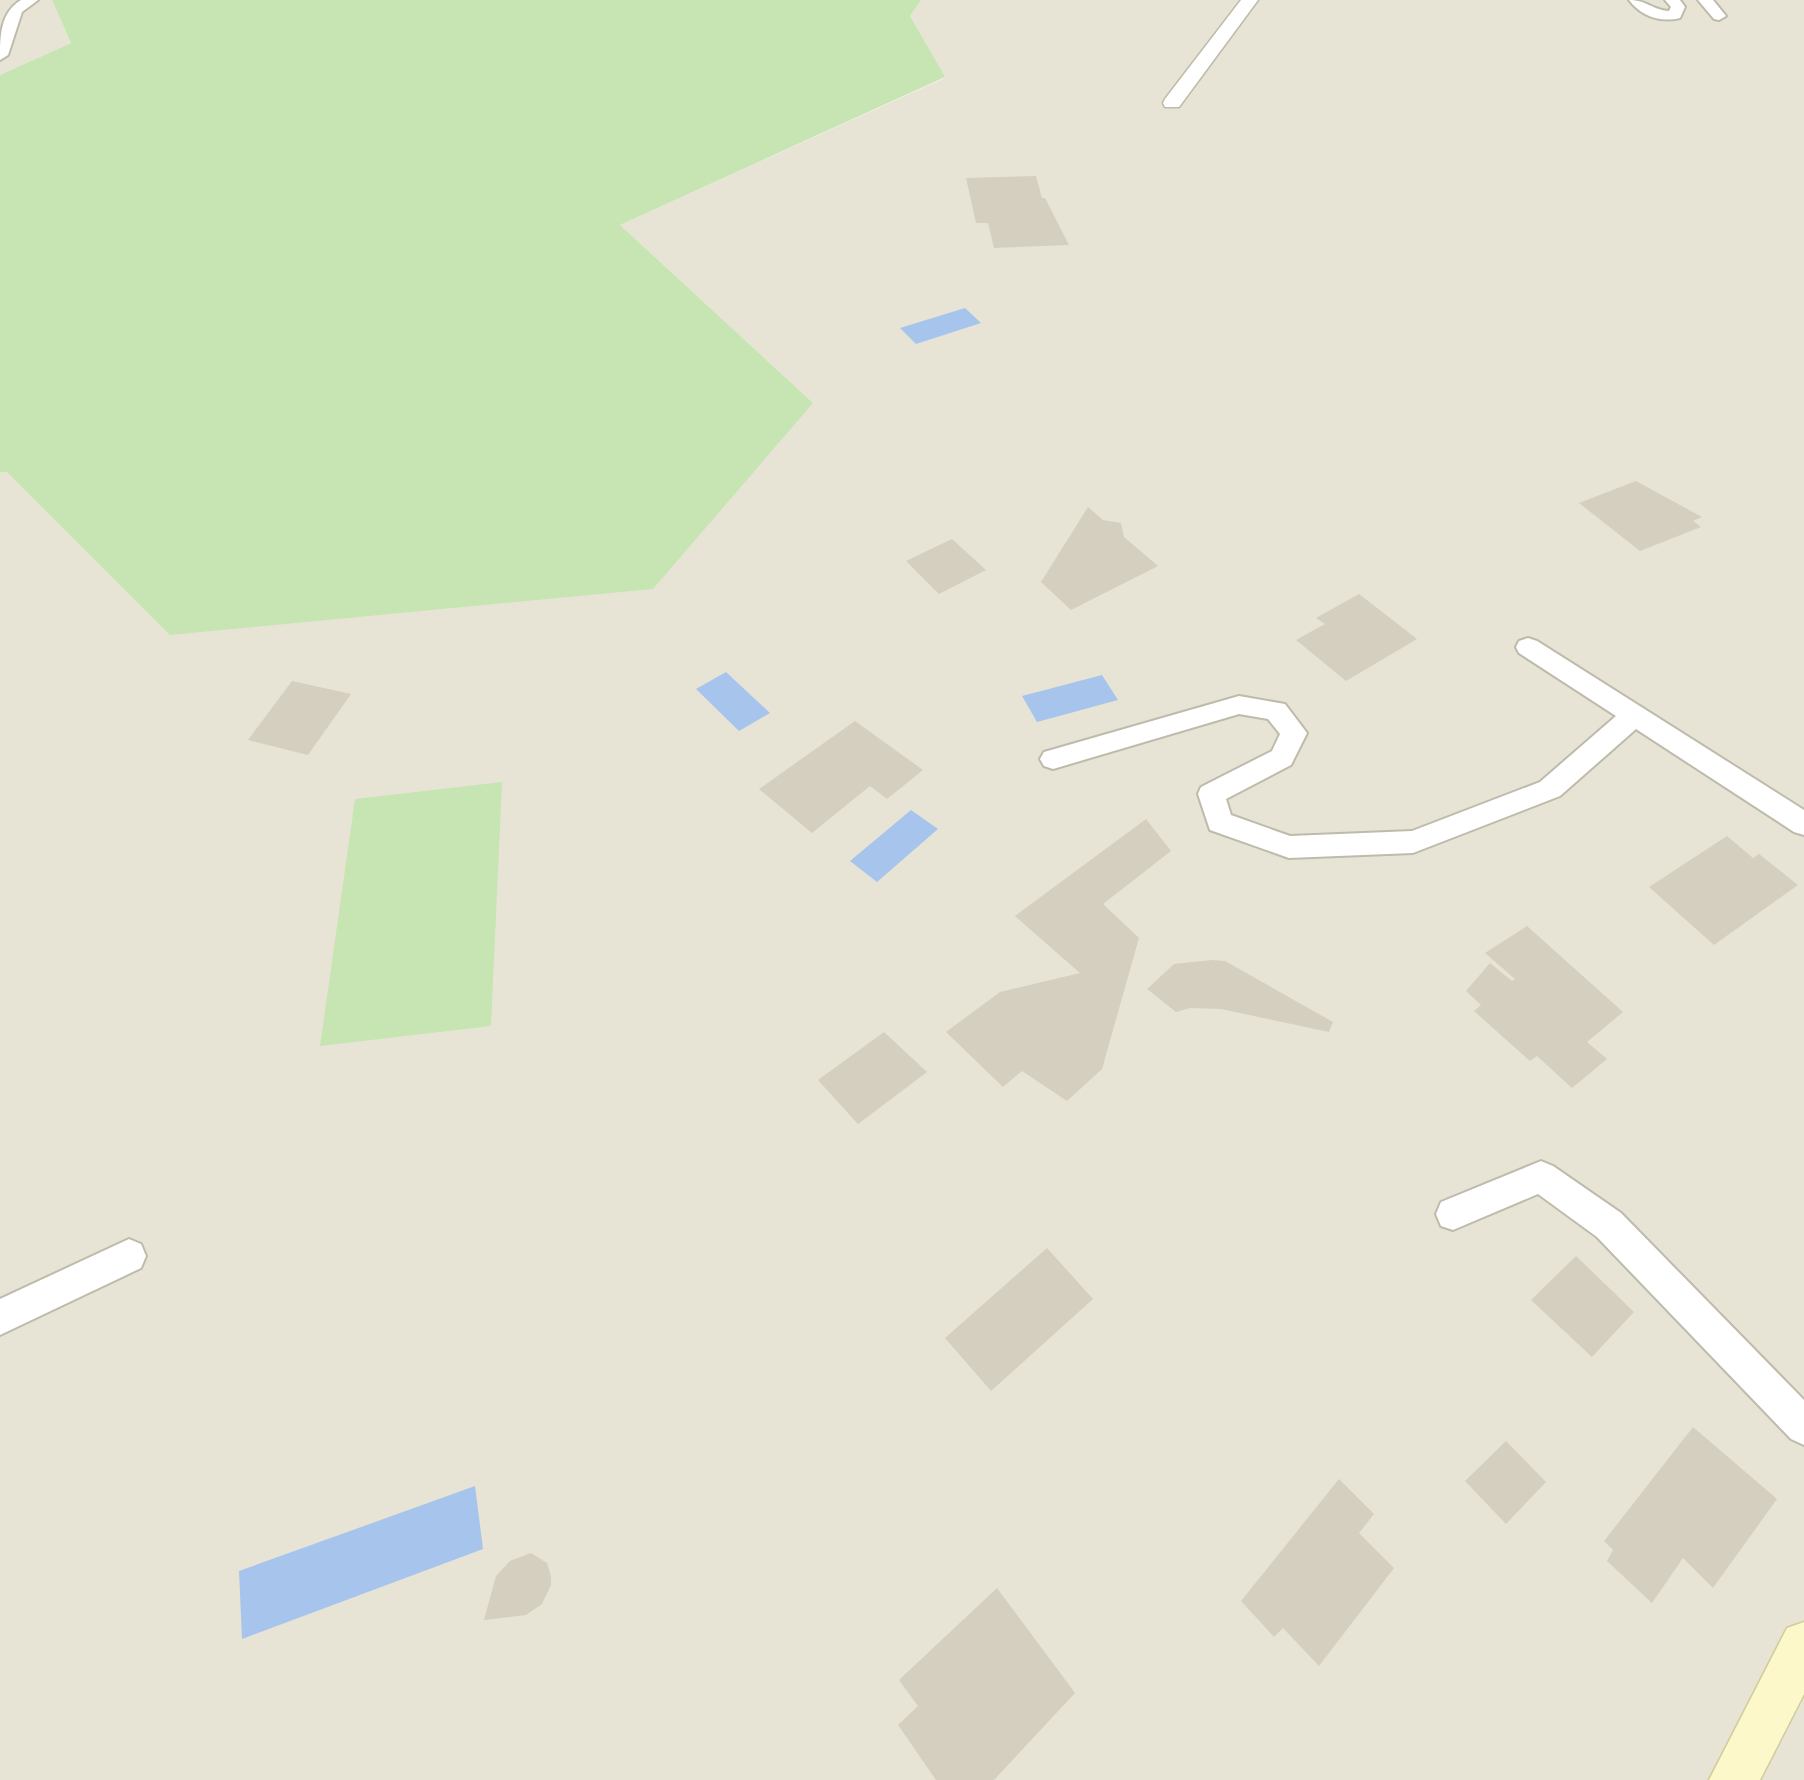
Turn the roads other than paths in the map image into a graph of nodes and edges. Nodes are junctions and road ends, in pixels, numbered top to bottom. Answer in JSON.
{"nodes":[{"id":1,"x":30,"y":0,"type":"edge"},
{"id":2,"x":1250,"y":0,"type":"edge"},
{"id":3,"x":1636,"y":0,"type":"edge"},
{"id":4,"x":1672,"y":0,"type":"edge"},
{"id":5,"x":1705,"y":0,"type":"edge"},
{"id":6,"x":1719,"y":16,"type":"dead end"},
{"id":7,"x":0,"y":55,"type":"edge"},
{"id":8,"x":1172,"y":103,"type":"dead end"},
{"id":9,"x":1528,"y":647,"type":"dead end"},
{"id":10,"x":1633,"y":716,"type":"junction"},
{"id":11,"x":1053,"y":759,"type":"dead end"},
{"id":12,"x":1804,"y":824,"type":"edge"},
{"id":13,"x":1453,"y":1214,"type":"dead end"},
{"id":14,"x":129,"y":1256,"type":"dead end"},
{"id":15,"x":0,"y":1317,"type":"edge"},
{"id":16,"x":1804,"y":1426,"type":"edge"},
{"id":17,"x":1804,"y":1645,"type":"edge"},
{"id":18,"x":1734,"y":1780,"type":"edge"}],
"edges":[{"from":1,"to":7,"type":"lane"},
{"from":2,"to":8,"type":"street"},
{"from":3,"to":4,"type":"lane"},
{"from":5,"to":6,"type":"lane"},
{"from":9,"to":10,"type":"lane"},
{"from":10,"to":11,"type":"lane"},
{"from":10,"to":12,"type":"lane"},
{"from":13,"to":16,"type":"lane"},
{"from":14,"to":15,"type":"lane"},
{"from":17,"to":18,"type":"street"}]}
